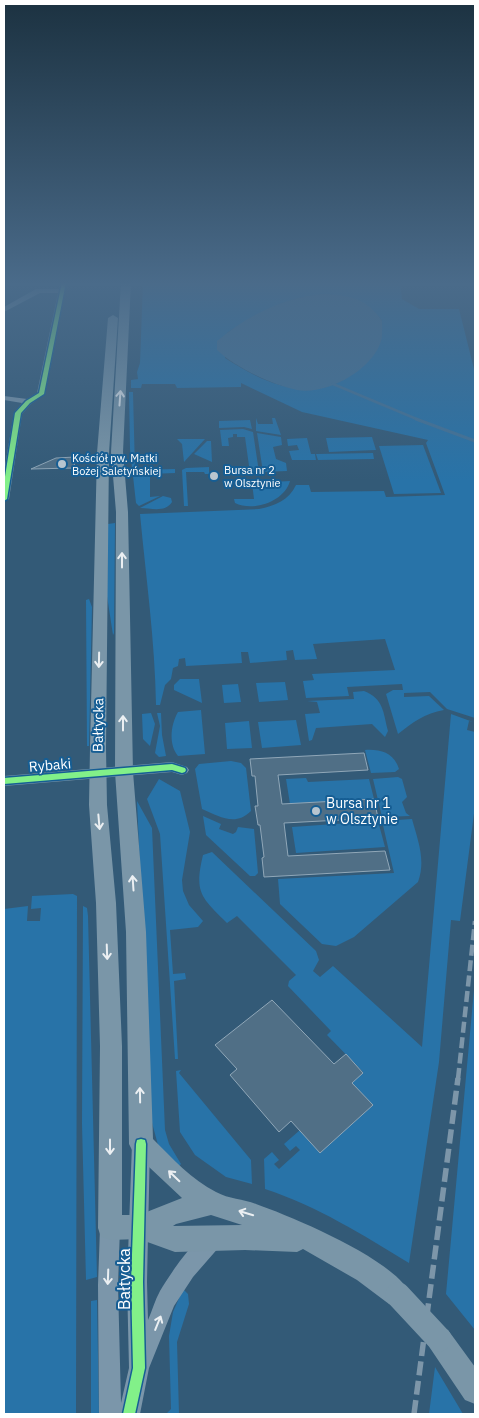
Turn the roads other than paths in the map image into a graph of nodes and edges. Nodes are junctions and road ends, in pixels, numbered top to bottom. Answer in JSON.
{"nodes":[{"id":1,"x":50,"y":348,"type":"edge"},
{"id":2,"x":111,"y":348,"type":"edge"},
{"id":3,"x":122,"y":348,"type":"edge"},
{"id":4,"x":4,"y":398,"type":"edge"},
{"id":5,"x":28,"y":402,"type":"junction"},
{"id":6,"x":4,"y":499,"type":"edge"},
{"id":7,"x":182,"y":770,"type":"dead end"},
{"id":8,"x":124,"y":772,"type":"junction"},
{"id":9,"x":98,"y":773,"type":"junction"},
{"id":10,"x":4,"y":781,"type":"edge"},
{"id":11,"x":141,"y":1144,"type":"junction"},
{"id":12,"x":212,"y":1203,"type":"junction"},
{"id":13,"x":139,"y":1227,"type":"junction"},
{"id":14,"x":110,"y":1228,"type":"junction"},
{"id":15,"x":214,"y":1238,"type":"junction"},
{"id":16,"x":307,"y":1240,"type":"junction"},
{"id":17,"x":398,"y":1295,"type":"joint"},
{"id":18,"x":139,"y":1368,"type":"junction"},
{"id":19,"x":475,"y":1390,"type":"edge"},
{"id":20,"x":110,"y":1414,"type":"edge"},
{"id":21,"x":128,"y":1414,"type":"edge"}],
"edges":[{"from":1,"to":5,"type":"street"},
{"from":2,"to":9,"type":"main road","name":"Bałtycka","one_way":true},
{"from":8,"to":3,"type":"main road","name":"Bałtycka","one_way":true},
{"from":4,"to":5,"type":"street"},
{"from":5,"to":6,"type":"street"},
{"from":7,"to":8,"type":"street","name":"Rybaki"},
{"from":8,"to":9,"type":"street","name":"Rybaki"},
{"from":11,"to":8,"type":"main road","name":"Bałtycka","one_way":true},
{"from":9,"to":10,"type":"street","name":"Rybaki"},
{"from":9,"to":14,"type":"main road","name":"Bałtycka","one_way":true},
{"from":12,"to":11,"type":"main road","name":"Bałtycka","one_way":true},
{"from":11,"to":13,"type":"street","name":"Bałtycka"},
{"from":12,"to":13,"type":"main road"},
{"from":16,"to":12,"type":"main road","name":"Bałtycka","one_way":true},
{"from":13,"to":14,"type":"main road","name":"Bałtycka"},
{"from":13,"to":15,"type":"main road","name":"Bałtycka"},
{"from":13,"to":18,"type":"street","name":"Bałtycka"},
{"from":14,"to":20,"type":"street","name":"Bałtycka","one_way":true},
{"from":15,"to":16,"type":"main road","name":"Bałtycka"},
{"from":18,"to":15,"type":"street","name":"Bałtycka","one_way":true},
{"from":16,"to":17,"type":"main road","name":"Bałtycka"},
{"from":17,"to":19,"type":"main road","name":"Bałtycka","bridge":true},
{"from":18,"to":21,"type":"street","name":"Bałtycka"}]}
